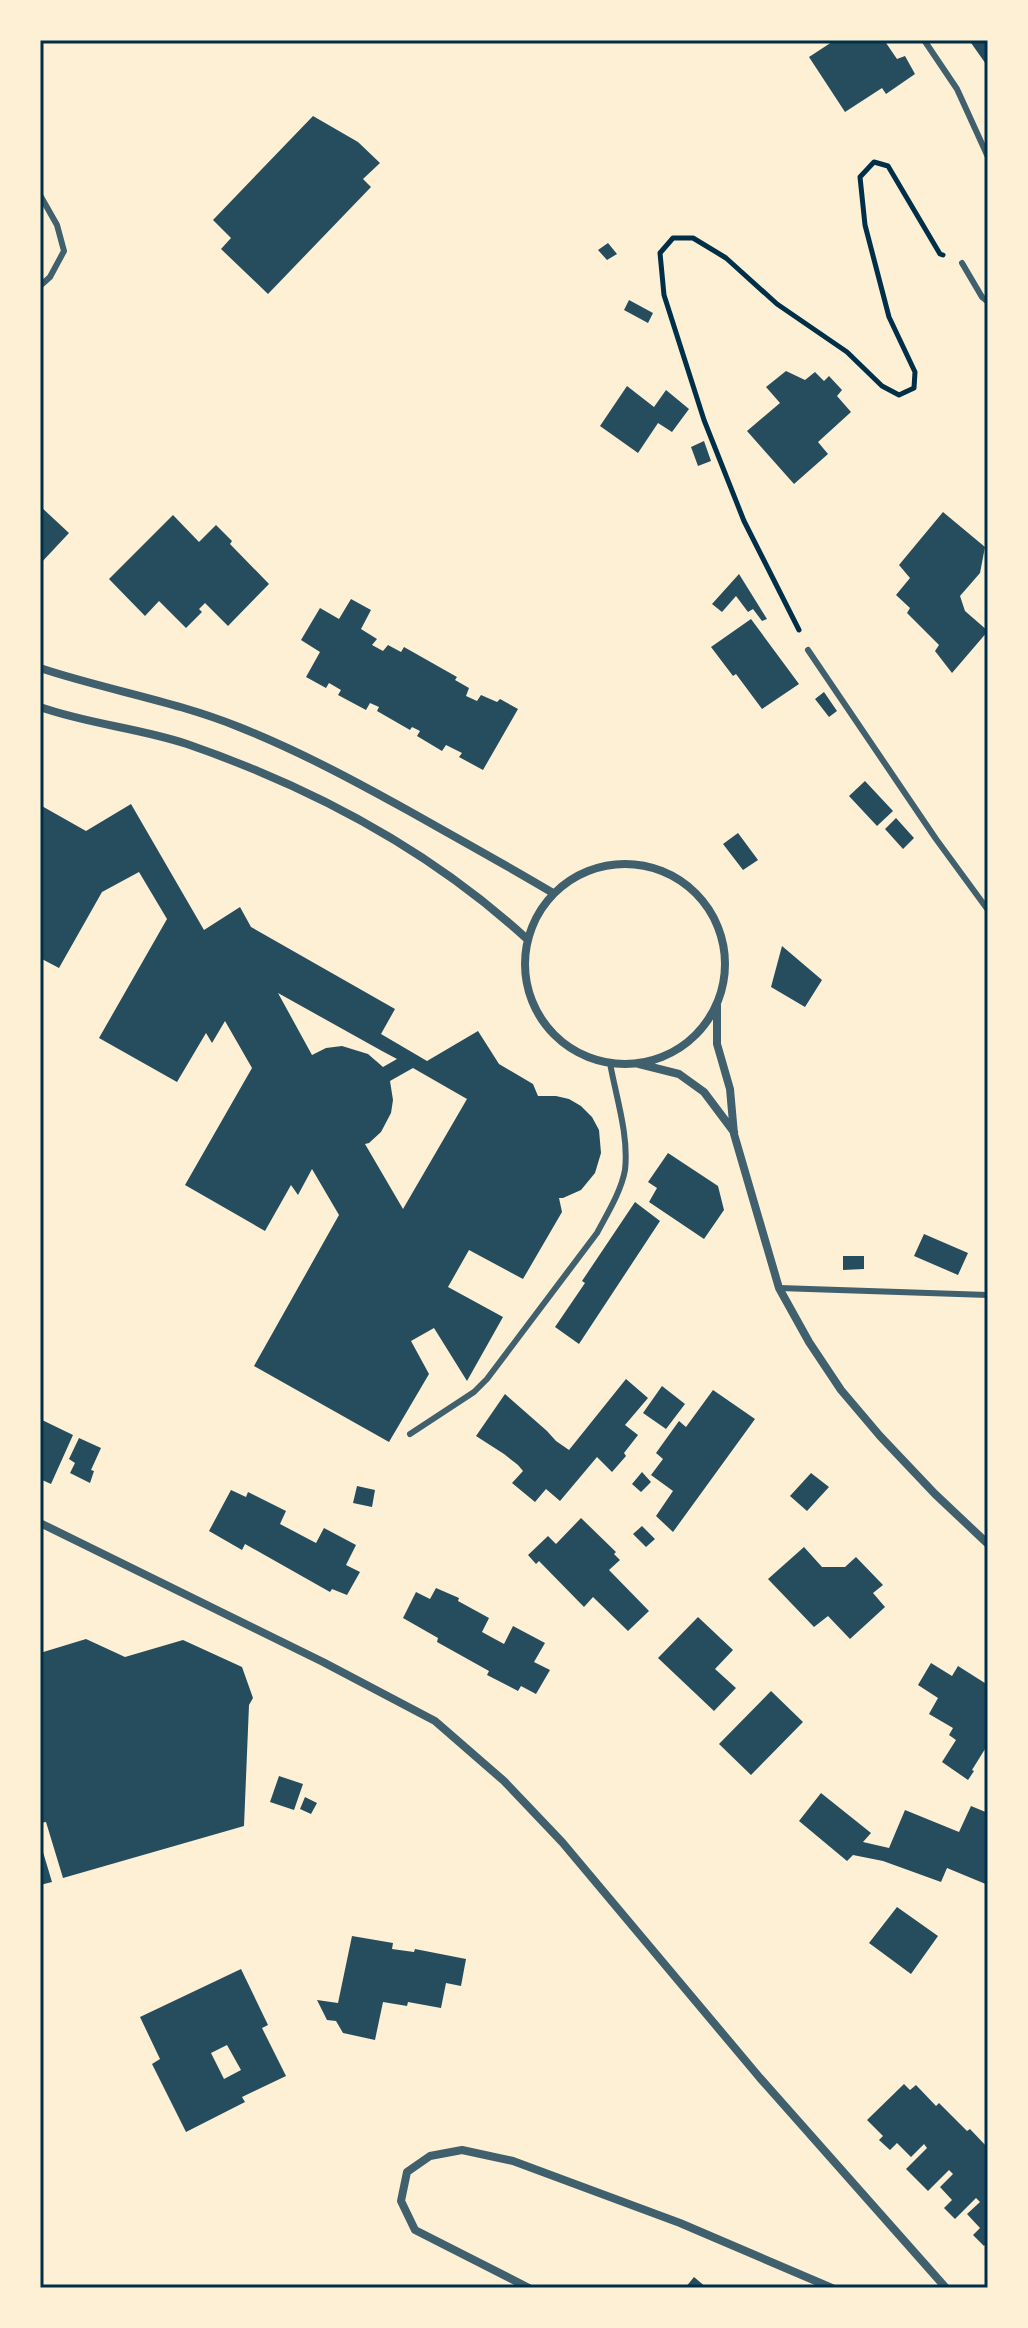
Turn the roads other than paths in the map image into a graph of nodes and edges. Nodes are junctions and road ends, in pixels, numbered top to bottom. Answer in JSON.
{"nodes":[{"id":1,"x":924,"y":40,"type":"edge"},
{"id":2,"x":988,"y":157,"type":"edge"},
{"id":3,"x":40,"y":195,"type":"edge"},
{"id":4,"x":962,"y":263,"type":"road end"},
{"id":5,"x":40,"y":286,"type":"edge"},
{"id":6,"x":988,"y":302,"type":"edge"},
{"id":7,"x":808,"y":650,"type":"road end"},
{"id":8,"x":40,"y":668,"type":"edge"},
{"id":9,"x":40,"y":707,"type":"edge"},
{"id":10,"x":553,"y":893,"type":"junction"},
{"id":11,"x":988,"y":910,"type":"edge"},
{"id":12,"x":527,"y":939,"type":"junction"},
{"id":13,"x":717,"y":1004,"type":"junction"},
{"id":14,"x":610,"y":1063,"type":"junction"},
{"id":15,"x":638,"y":1063,"type":"junction"},
{"id":16,"x":734,"y":1134,"type":"junction"},
{"id":17,"x":779,"y":1288,"type":"junction"},
{"id":18,"x":988,"y":1295,"type":"edge"},
{"id":19,"x":410,"y":1434,"type":"dead end"},
{"id":20,"x":40,"y":1523,"type":"edge"},
{"id":21,"x":988,"y":1544,"type":"edge"},
{"id":22,"x":529,"y":2288,"type":"edge"},
{"id":23,"x":832,"y":2288,"type":"edge"},
{"id":24,"x":946,"y":2288,"type":"edge"}],
"edges":[{"from":1,"to":2,"type":"lane"},
{"from":3,"to":5,"type":"lane"},
{"from":4,"to":6,"type":"lane"},
{"from":7,"to":11,"type":"lane"},
{"from":8,"to":10,"type":"street"},
{"from":9,"to":12,"type":"street"},
{"from":10,"to":12,"type":"street"},
{"from":10,"to":13,"type":"street"},
{"from":12,"to":14,"type":"street"},
{"from":13,"to":15,"type":"street"},
{"from":13,"to":16,"type":"street"},
{"from":14,"to":15,"type":"street"},
{"from":14,"to":19,"type":"lane"},
{"from":15,"to":16,"type":"street"},
{"from":16,"to":17,"type":"street"},
{"from":17,"to":18,"type":"lane"},
{"from":17,"to":21,"type":"street"},
{"from":20,"to":24,"type":"street"},
{"from":22,"to":23,"type":"street"}]}
